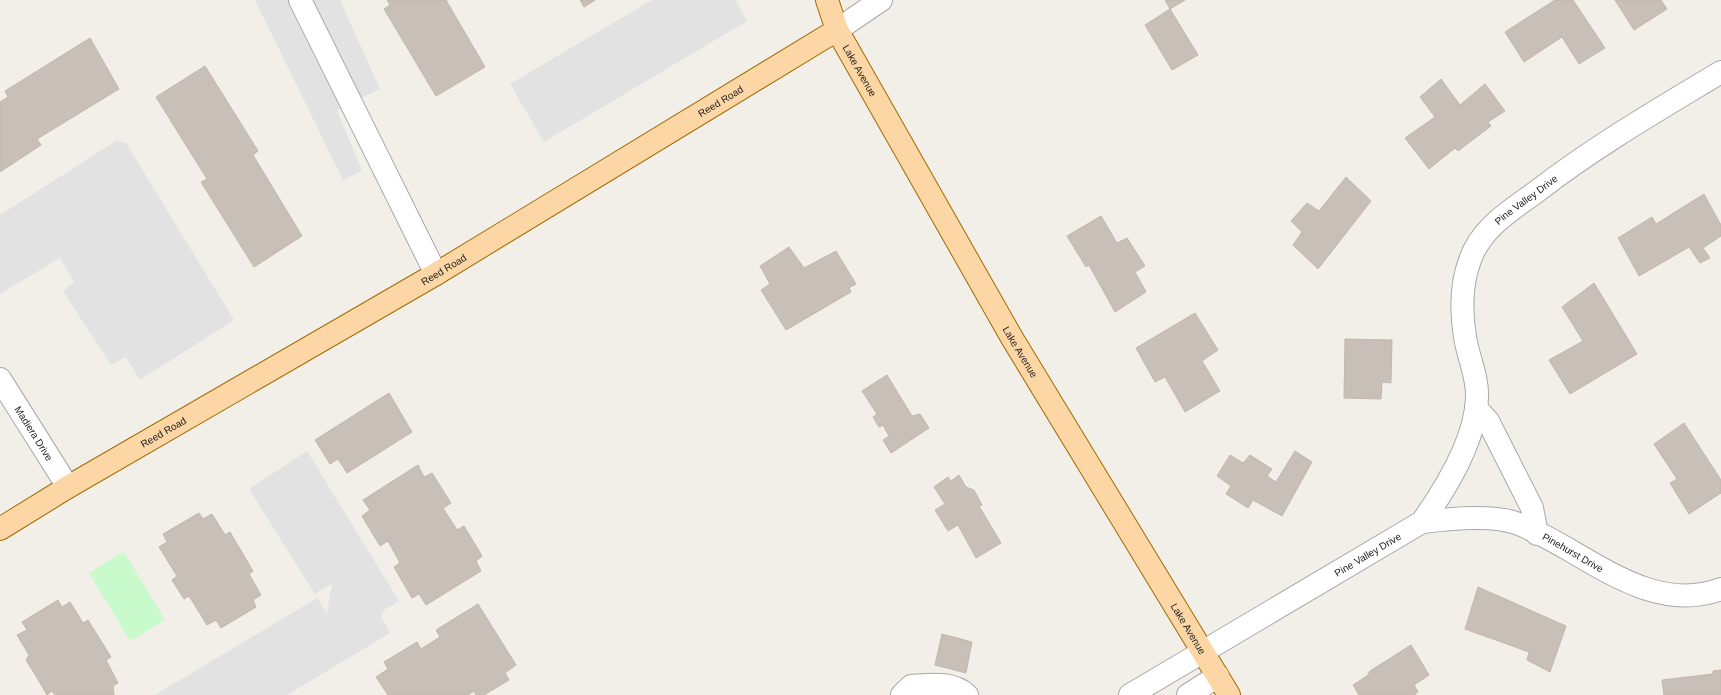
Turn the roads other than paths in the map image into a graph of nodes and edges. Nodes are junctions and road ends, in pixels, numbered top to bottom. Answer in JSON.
{"nodes":[{"id":1,"x":300,"y":0,"type":"edge"},
{"id":2,"x":827,"y":0,"type":"edge"},
{"id":3,"x":880,"y":0,"type":"edge"},
{"id":4,"x":837,"y":30,"type":"junction"},
{"id":5,"x":1721,"y":72,"type":"edge"},
{"id":6,"x":436,"y":274,"type":"junction"},
{"id":7,"x":0,"y":379,"type":"edge"},
{"id":8,"x":1476,"y":408,"type":"junction"},
{"id":9,"x":68,"y":487,"type":"junction"},
{"id":10,"x":1422,"y":522,"type":"junction"},
{"id":11,"x":0,"y":529,"type":"edge"},
{"id":12,"x":1537,"y":534,"type":"junction"},
{"id":13,"x":1721,"y":589,"type":"edge"},
{"id":14,"x":1203,"y":652,"type":"junction"},
{"id":15,"x":1218,"y":676,"type":"junction"},
{"id":16,"x":902,"y":695,"type":"edge"},
{"id":17,"x":966,"y":695,"type":"edge"},
{"id":18,"x":1130,"y":695,"type":"edge"},
{"id":19,"x":1188,"y":695,"type":"edge"},
{"id":20,"x":1229,"y":695,"type":"edge"}],
"edges":[{"from":1,"to":6,"type":"street"},
{"from":2,"to":4,"type":"main road","name":"Lake Avenue"},
{"from":3,"to":4,"type":"street","name":"Reed Road"},
{"from":4,"to":6,"type":"main road","name":"Reed Road"},
{"from":4,"to":14,"type":"main road","name":"Lake Avenue"},
{"from":5,"to":8,"type":"street","name":"Pine Valley Drive"},
{"from":6,"to":9,"type":"main road","name":"Reed Road"},
{"from":7,"to":9,"type":"street","name":"Madiera Drive"},
{"from":8,"to":10,"type":"street","name":"Pine Valley Drive"},
{"from":8,"to":12,"type":"street"},
{"from":9,"to":11,"type":"main road","name":"Reed Road"},
{"from":10,"to":12,"type":"street","name":"Pinehurst Drive"},
{"from":10,"to":14,"type":"street","name":"Pine Valley Drive"},
{"from":12,"to":13,"type":"street","name":"Pinehurst Drive"},
{"from":14,"to":15,"type":"main road","name":"Lake Avenue"},
{"from":14,"to":18,"type":"street","name":"Pine Valley Drive"},
{"from":15,"to":19,"type":"street"},
{"from":15,"to":20,"type":"main road","name":"Lake Avenue"},
{"from":16,"to":17,"type":"street"}]}
